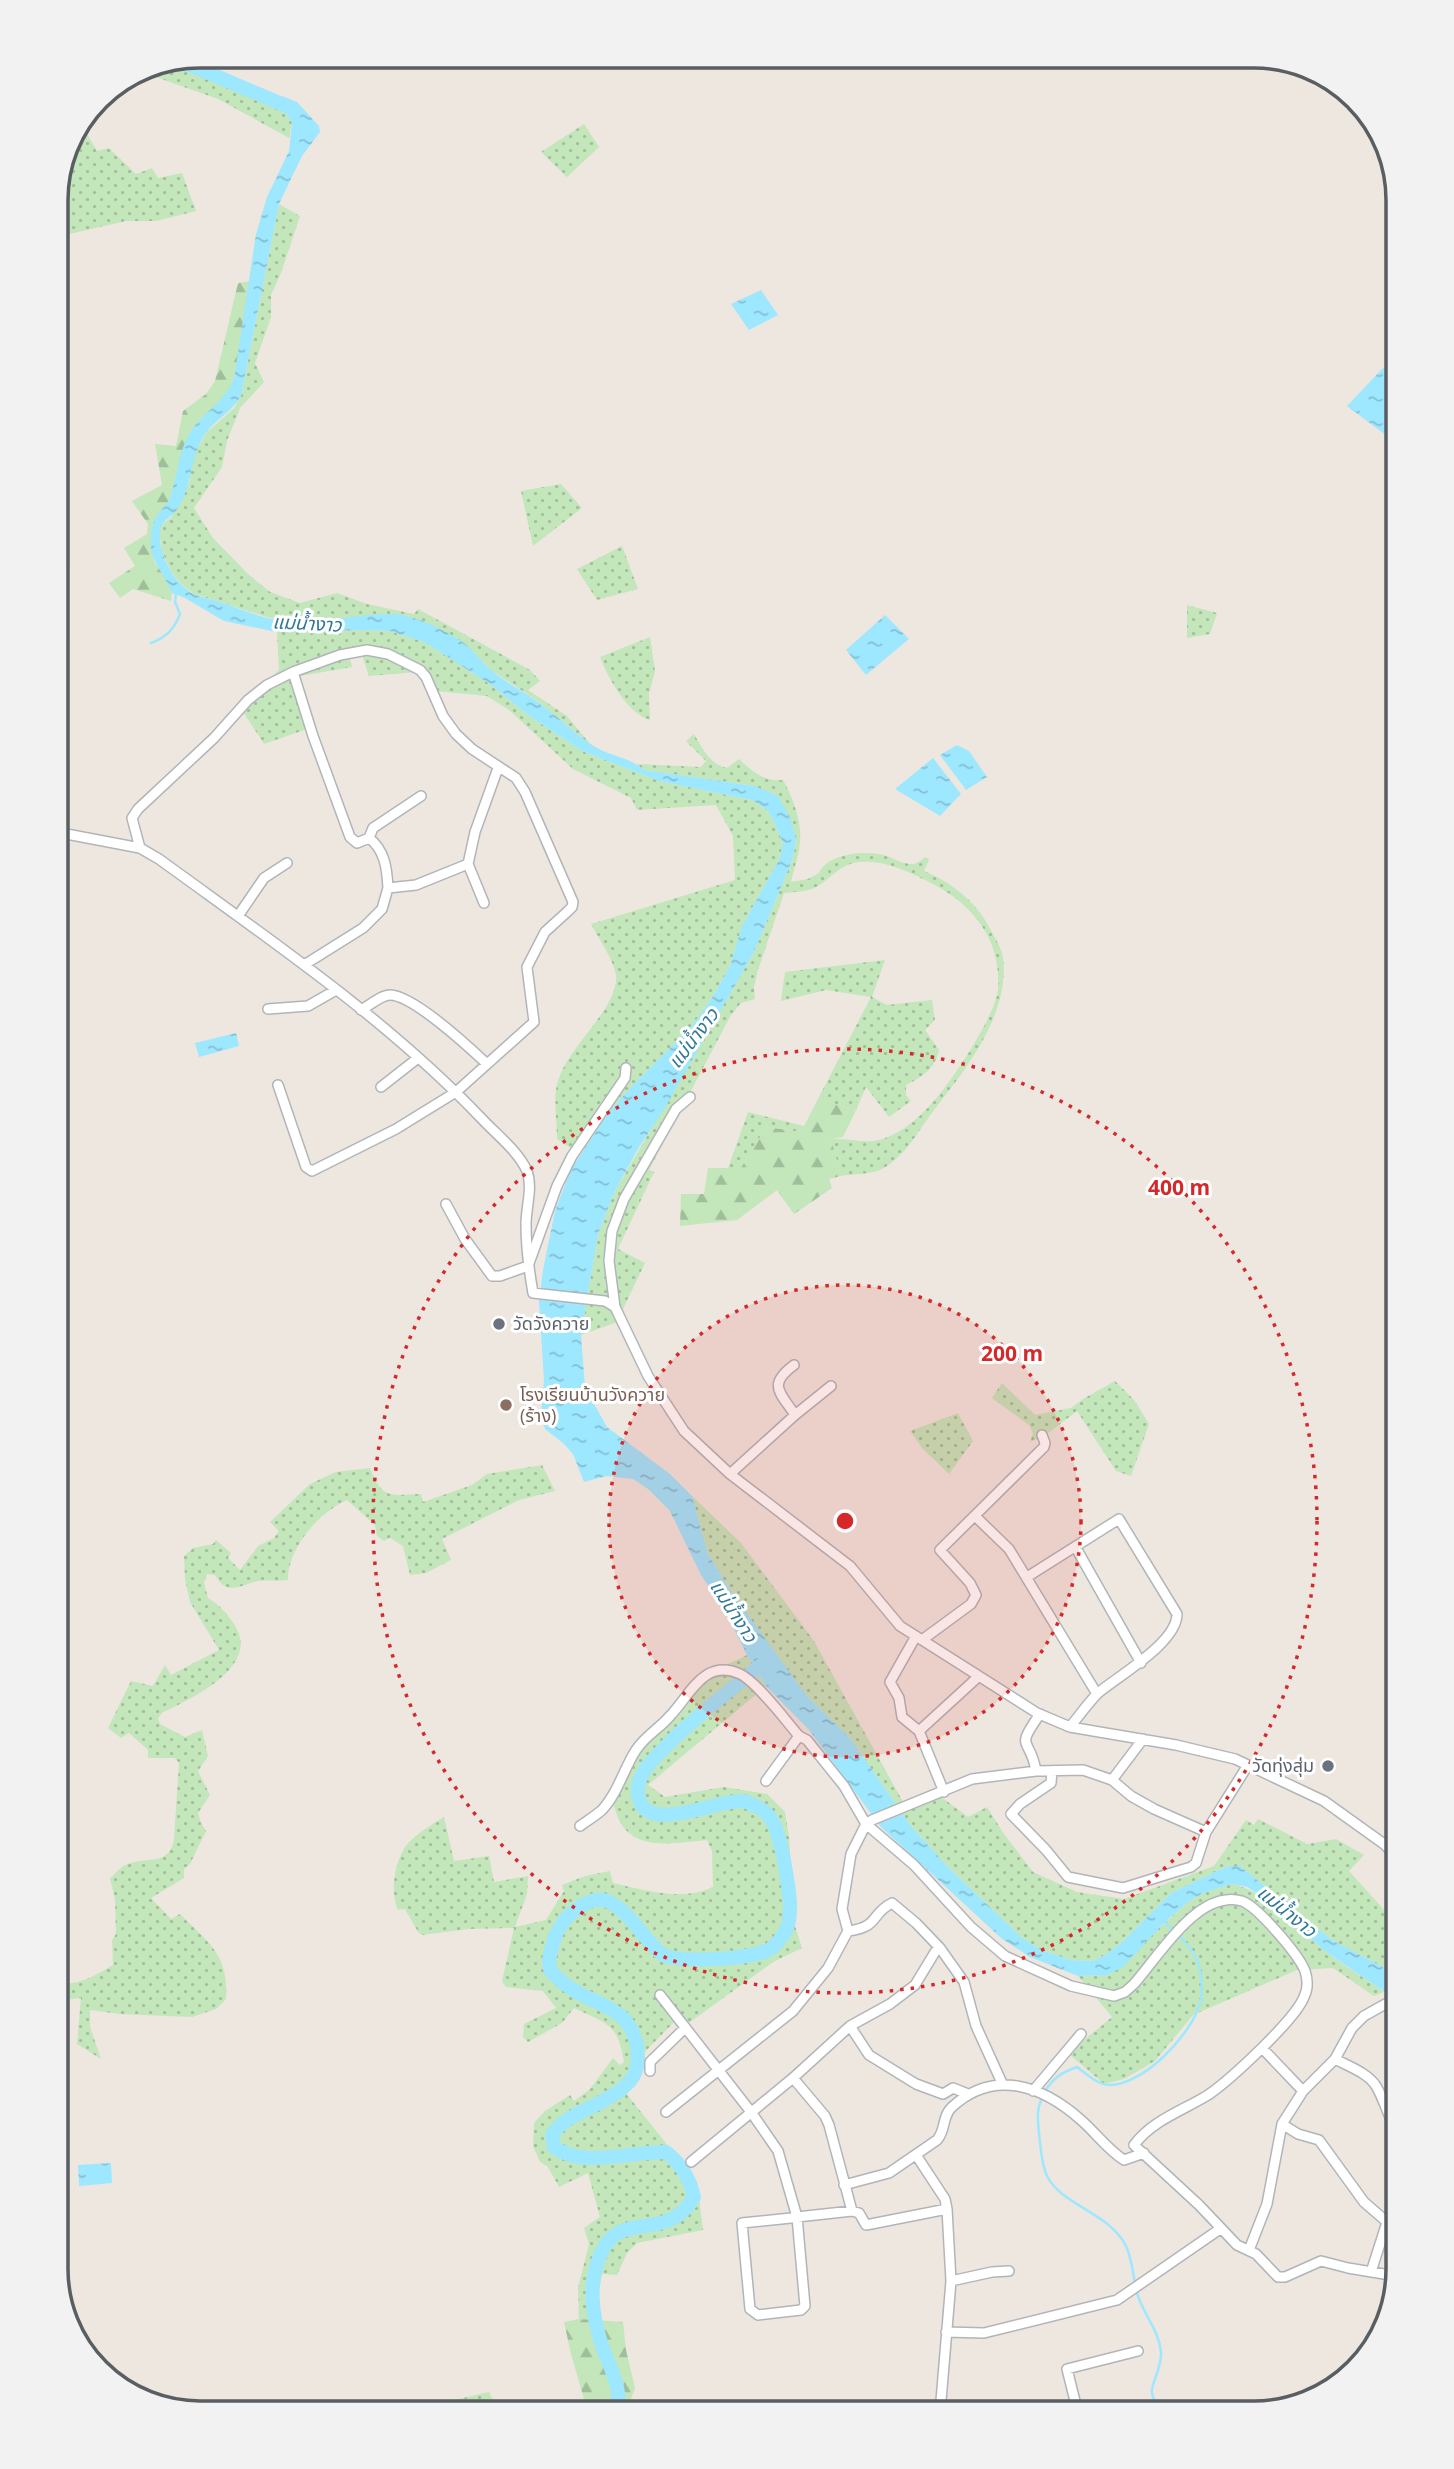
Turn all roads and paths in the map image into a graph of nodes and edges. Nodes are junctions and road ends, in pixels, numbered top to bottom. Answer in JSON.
{"nodes":[{"id":1,"x":293,"y":672,"type":"junction"},
{"id":2,"x":498,"y":768,"type":"junction"},
{"id":3,"x":421,"y":796,"type":"dead end"},
{"id":4,"x":69,"y":834,"type":"edge"},
{"id":5,"x":369,"y":838,"type":"junction"},
{"id":6,"x":141,"y":848,"type":"junction"},
{"id":7,"x":287,"y":863,"type":"dead end"},
{"id":8,"x":468,"y":864,"type":"junction"},
{"id":9,"x":388,"y":888,"type":"junction"},
{"id":10,"x":484,"y":903,"type":"dead end"},
{"id":11,"x":238,"y":916,"type":"junction"},
{"id":12,"x":304,"y":965,"type":"junction"},
{"id":13,"x":336,"y":990,"type":"junction"},
{"id":14,"x":268,"y":1009,"type":"dead end"},
{"id":15,"x":361,"y":1010,"type":"junction"},
{"id":16,"x":418,"y":1058,"type":"junction"},
{"id":17,"x":487,"y":1064,"type":"junction"},
{"id":18,"x":625,"y":1068,"type":"dead end"},
{"id":19,"x":278,"y":1085,"type":"dead end"},
{"id":20,"x":381,"y":1087,"type":"dead end"},
{"id":21,"x":456,"y":1092,"type":"junction"},
{"id":22,"x":690,"y":1097,"type":"dead end"},
{"id":23,"x":446,"y":1204,"type":"dead end"},
{"id":24,"x":528,"y":1266,"type":"junction"},
{"id":25,"x":615,"y":1307,"type":"junction"},
{"id":26,"x":794,"y":1366,"type":"dead end"},
{"id":27,"x":831,"y":1386,"type":"dead end"},
{"id":28,"x":795,"y":1415,"type":"junction"},
{"id":29,"x":1042,"y":1434,"type":"dead end"},
{"id":30,"x":730,"y":1474,"type":"junction"},
{"id":31,"x":976,"y":1517,"type":"junction"},
{"id":32,"x":1076,"y":1548,"type":"junction"},
{"id":33,"x":1027,"y":1577,"type":"junction"},
{"id":34,"x":919,"y":1638,"type":"junction"},
{"id":35,"x":1141,"y":1663,"type":"junction"},
{"id":36,"x":978,"y":1677,"type":"junction"},
{"id":37,"x":1097,"y":1694,"type":"junction"},
{"id":38,"x":1040,"y":1714,"type":"junction"},
{"id":39,"x":1070,"y":1727,"type":"junction"},
{"id":40,"x":919,"y":1731,"type":"junction"},
{"id":41,"x":799,"y":1736,"type":"junction"},
{"id":42,"x":1143,"y":1739,"type":"junction"},
{"id":43,"x":1248,"y":1765,"type":"junction"},
{"id":44,"x":1036,"y":1771,"type":"junction"},
{"id":45,"x":1052,"y":1771,"type":"junction"},
{"id":46,"x":1112,"y":1780,"type":"junction"},
{"id":47,"x":766,"y":1781,"type":"dead end"},
{"id":48,"x":943,"y":1792,"type":"junction"},
{"id":49,"x":869,"y":1822,"type":"junction"},
{"id":50,"x":580,"y":1826,"type":"dead end"},
{"id":51,"x":1206,"y":1832,"type":"junction"},
{"id":52,"x":1384,"y":1844,"type":"edge"},
{"id":53,"x":848,"y":1931,"type":"junction"},
{"id":54,"x":940,"y":1948,"type":"junction"},
{"id":55,"x":660,"y":1995,"type":"dead end"},
{"id":56,"x":1386,"y":2003,"type":"edge"},
{"id":57,"x":850,"y":2026,"type":"junction"},
{"id":58,"x":685,"y":2028,"type":"junction"},
{"id":59,"x":1081,"y":2034,"type":"dead end"},
{"id":60,"x":1262,"y":2048,"type":"junction"},
{"id":61,"x":1335,"y":2059,"type":"junction"},
{"id":62,"x":650,"y":2071,"type":"dead end"},
{"id":63,"x":719,"y":2071,"type":"junction"},
{"id":64,"x":793,"y":2078,"type":"junction"},
{"id":65,"x":1002,"y":2083,"type":"junction"},
{"id":66,"x":1303,"y":2091,"type":"junction"},
{"id":67,"x":1036,"y":2092,"type":"junction"},
{"id":68,"x":968,"y":2094,"type":"junction"},
{"id":69,"x":1386,"y":2109,"type":"edge"},
{"id":70,"x":666,"y":2112,"type":"dead end"},
{"id":71,"x":751,"y":2112,"type":"junction"},
{"id":72,"x":1282,"y":2124,"type":"junction"},
{"id":73,"x":1144,"y":2153,"type":"junction"},
{"id":74,"x":916,"y":2155,"type":"junction"},
{"id":75,"x":691,"y":2162,"type":"dead end"},
{"id":76,"x":844,"y":2185,"type":"junction"},
{"id":77,"x":947,"y":2209,"type":"junction"},
{"id":78,"x":852,"y":2211,"type":"junction"},
{"id":79,"x":797,"y":2217,"type":"junction"},
{"id":80,"x":1386,"y":2221,"type":"edge"},
{"id":81,"x":1386,"y":2225,"type":"edge"},
{"id":82,"x":1220,"y":2229,"type":"junction"},
{"id":83,"x":1249,"y":2250,"type":"junction"},
{"id":84,"x":1009,"y":2271,"type":"dead end"},
{"id":85,"x":1371,"y":2272,"type":"junction"},
{"id":86,"x":1386,"y":2274,"type":"edge"},
{"id":87,"x":951,"y":2281,"type":"junction"},
{"id":88,"x":946,"y":2332,"type":"junction"},
{"id":89,"x":1138,"y":2351,"type":"dead end"},
{"id":90,"x":941,"y":2401,"type":"edge"},
{"id":91,"x":1075,"y":2401,"type":"edge"}],
"edges":[{"from":1,"to":2,"type":"street"},
{"from":1,"to":5,"type":"street"},
{"from":1,"to":6,"type":"street"},
{"from":2,"to":8,"type":"street"},
{"from":2,"to":17,"type":"street"},
{"from":3,"to":5,"type":"street"},
{"from":4,"to":6,"type":"street"},
{"from":5,"to":9,"type":"street"},
{"from":6,"to":11,"type":"street"},
{"from":7,"to":11,"type":"street"},
{"from":8,"to":9,"type":"street"},
{"from":8,"to":10,"type":"street"},
{"from":9,"to":12,"type":"street"},
{"from":11,"to":12,"type":"street"},
{"from":12,"to":13,"type":"street"},
{"from":13,"to":14,"type":"street"},
{"from":13,"to":15,"type":"street"},
{"from":15,"to":16,"type":"street"},
{"from":15,"to":17,"type":"street"},
{"from":16,"to":20,"type":"street"},
{"from":16,"to":21,"type":"street"},
{"from":17,"to":21,"type":"street"},
{"from":18,"to":24,"type":"street"},
{"from":19,"to":21,"type":"street"},
{"from":21,"to":24,"type":"street"},
{"from":22,"to":25,"type":"street"},
{"from":23,"to":24,"type":"street"},
{"from":24,"to":25,"type":"street"},
{"from":25,"to":30,"type":"street"},
{"from":26,"to":28,"type":"street"},
{"from":27,"to":28,"type":"street"},
{"from":28,"to":30,"type":"street"},
{"from":29,"to":31,"type":"street"},
{"from":30,"to":34,"type":"street"},
{"from":31,"to":33,"type":"street"},
{"from":31,"to":34,"type":"street"},
{"from":32,"to":33,"type":"street"},
{"from":32,"to":35,"type":"street"},
{"from":32,"to":35,"type":"street"},
{"from":33,"to":37,"type":"street"},
{"from":34,"to":36,"type":"street"},
{"from":34,"to":40,"type":"street"},
{"from":35,"to":37,"type":"street"},
{"from":36,"to":38,"type":"street"},
{"from":36,"to":40,"type":"street"},
{"from":37,"to":39,"type":"street"},
{"from":38,"to":39,"type":"street"},
{"from":38,"to":44,"type":"street"},
{"from":39,"to":42,"type":"street"},
{"from":40,"to":48,"type":"street"},
{"from":41,"to":47,"type":"street"},
{"from":41,"to":49,"type":"street"},
{"from":41,"to":50,"type":"street"},
{"from":42,"to":43,"type":"street"},
{"from":42,"to":46,"type":"street"},
{"from":43,"to":51,"type":"street"},
{"from":43,"to":52,"type":"street"},
{"from":44,"to":45,"type":"street"},
{"from":44,"to":48,"type":"street"},
{"from":45,"to":46,"type":"street"},
{"from":45,"to":51,"type":"street"},
{"from":46,"to":51,"type":"street"},
{"from":48,"to":49,"type":"street"},
{"from":49,"to":53,"type":"street"},
{"from":49,"to":60,"type":"street"},
{"from":53,"to":54,"type":"street"},
{"from":53,"to":63,"type":"street"},
{"from":54,"to":57,"type":"street"},
{"from":54,"to":65,"type":"street"},
{"from":55,"to":58,"type":"street"},
{"from":56,"to":61,"type":"street"},
{"from":57,"to":64,"type":"street"},
{"from":57,"to":68,"type":"street"},
{"from":58,"to":62,"type":"street"},
{"from":58,"to":63,"type":"street"},
{"from":59,"to":67,"type":"street"},
{"from":60,"to":66,"type":"street"},
{"from":60,"to":73,"type":"street"},
{"from":61,"to":66,"type":"street"},
{"from":61,"to":69,"type":"street"},
{"from":63,"to":70,"type":"street"},
{"from":63,"to":71,"type":"street"},
{"from":64,"to":71,"type":"street"},
{"from":64,"to":76,"type":"street"},
{"from":65,"to":67,"type":"street"},
{"from":65,"to":68,"type":"street"},
{"from":66,"to":72,"type":"street"},
{"from":67,"to":73,"type":"street"},
{"from":68,"to":74,"type":"street"},
{"from":71,"to":75,"type":"street"},
{"from":71,"to":79,"type":"street"},
{"from":72,"to":80,"type":"street"},
{"from":72,"to":83,"type":"street"},
{"from":73,"to":82,"type":"street"},
{"from":74,"to":76,"type":"street"},
{"from":74,"to":77,"type":"street"},
{"from":76,"to":78,"type":"street"},
{"from":77,"to":78,"type":"street"},
{"from":77,"to":87,"type":"street"},
{"from":78,"to":79,"type":"street"},
{"from":79,"to":79,"type":"street"},
{"from":81,"to":85,"type":"street"},
{"from":82,"to":83,"type":"street"},
{"from":82,"to":88,"type":"street"},
{"from":83,"to":85,"type":"street"},
{"from":84,"to":87,"type":"street"},
{"from":85,"to":86,"type":"street"},
{"from":87,"to":88,"type":"street"},
{"from":88,"to":90,"type":"street"},
{"from":89,"to":91,"type":"street"}]}
